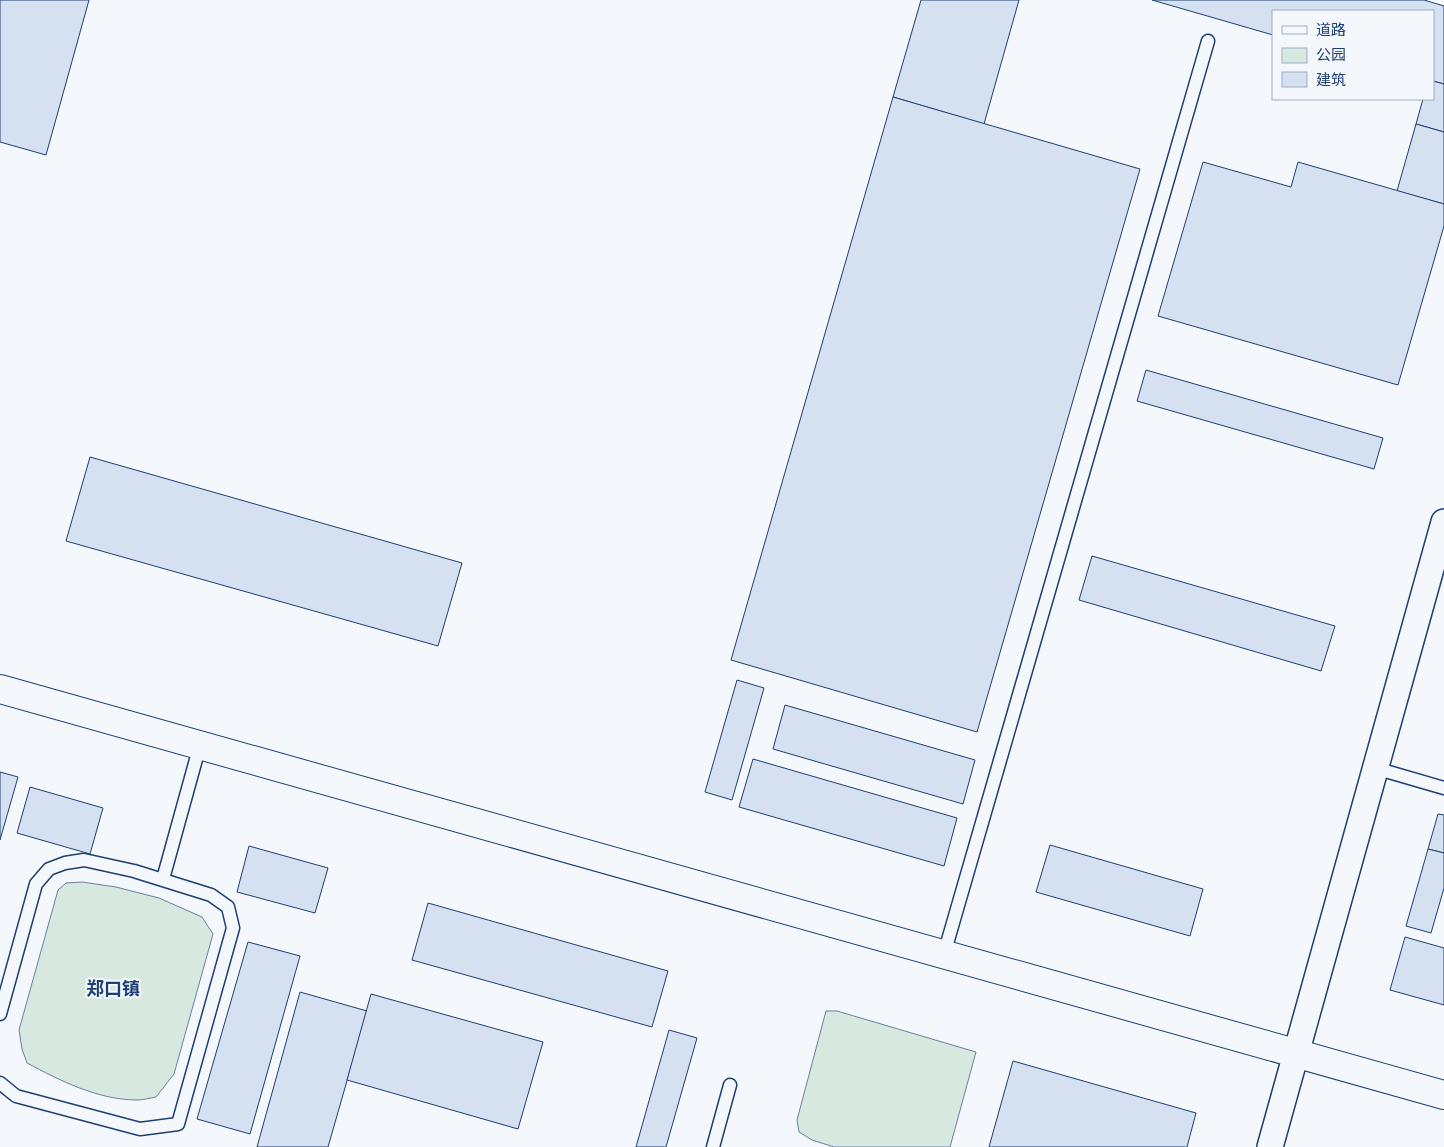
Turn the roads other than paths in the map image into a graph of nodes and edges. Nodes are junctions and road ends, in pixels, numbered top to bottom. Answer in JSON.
{"nodes":[{"id":1,"x":1208,"y":41,"type":"dead end"},
{"id":2,"x":1444,"y":522,"type":"edge"},
{"id":3,"x":0,"y":689,"type":"edge"},
{"id":4,"x":200,"y":745,"type":"junction"},
{"id":5,"x":1375,"y":768,"type":"junction"},
{"id":6,"x":1444,"y":788,"type":"edge"},
{"id":7,"x":162,"y":879,"type":"junction"},
{"id":8,"x":944,"y":954,"type":"junction"},
{"id":9,"x":0,"y":1014,"type":"edge"},
{"id":10,"x":1296,"y":1054,"type":"junction"},
{"id":11,"x":0,"y":1083,"type":"edge"},
{"id":12,"x":730,"y":1085,"type":"dead end"},
{"id":13,"x":1444,"y":1095,"type":"edge"},
{"id":14,"x":713,"y":1147,"type":"edge"},
{"id":15,"x":1270,"y":1147,"type":"edge"}],
"edges":[{"from":1,"to":8,"type":"lane"},
{"from":2,"to":5,"type":"street"},
{"from":3,"to":4,"type":"street"},
{"from":4,"to":7,"type":"lane"},
{"from":4,"to":8,"type":"street"},
{"from":5,"to":6,"type":"lane"},
{"from":5,"to":10,"type":"street"},
{"from":7,"to":9,"type":"lane"},
{"from":7,"to":11,"type":"lane"},
{"from":8,"to":10,"type":"street"},
{"from":10,"to":13,"type":"street"},
{"from":10,"to":15,"type":"street"},
{"from":12,"to":14,"type":"lane"}]}
